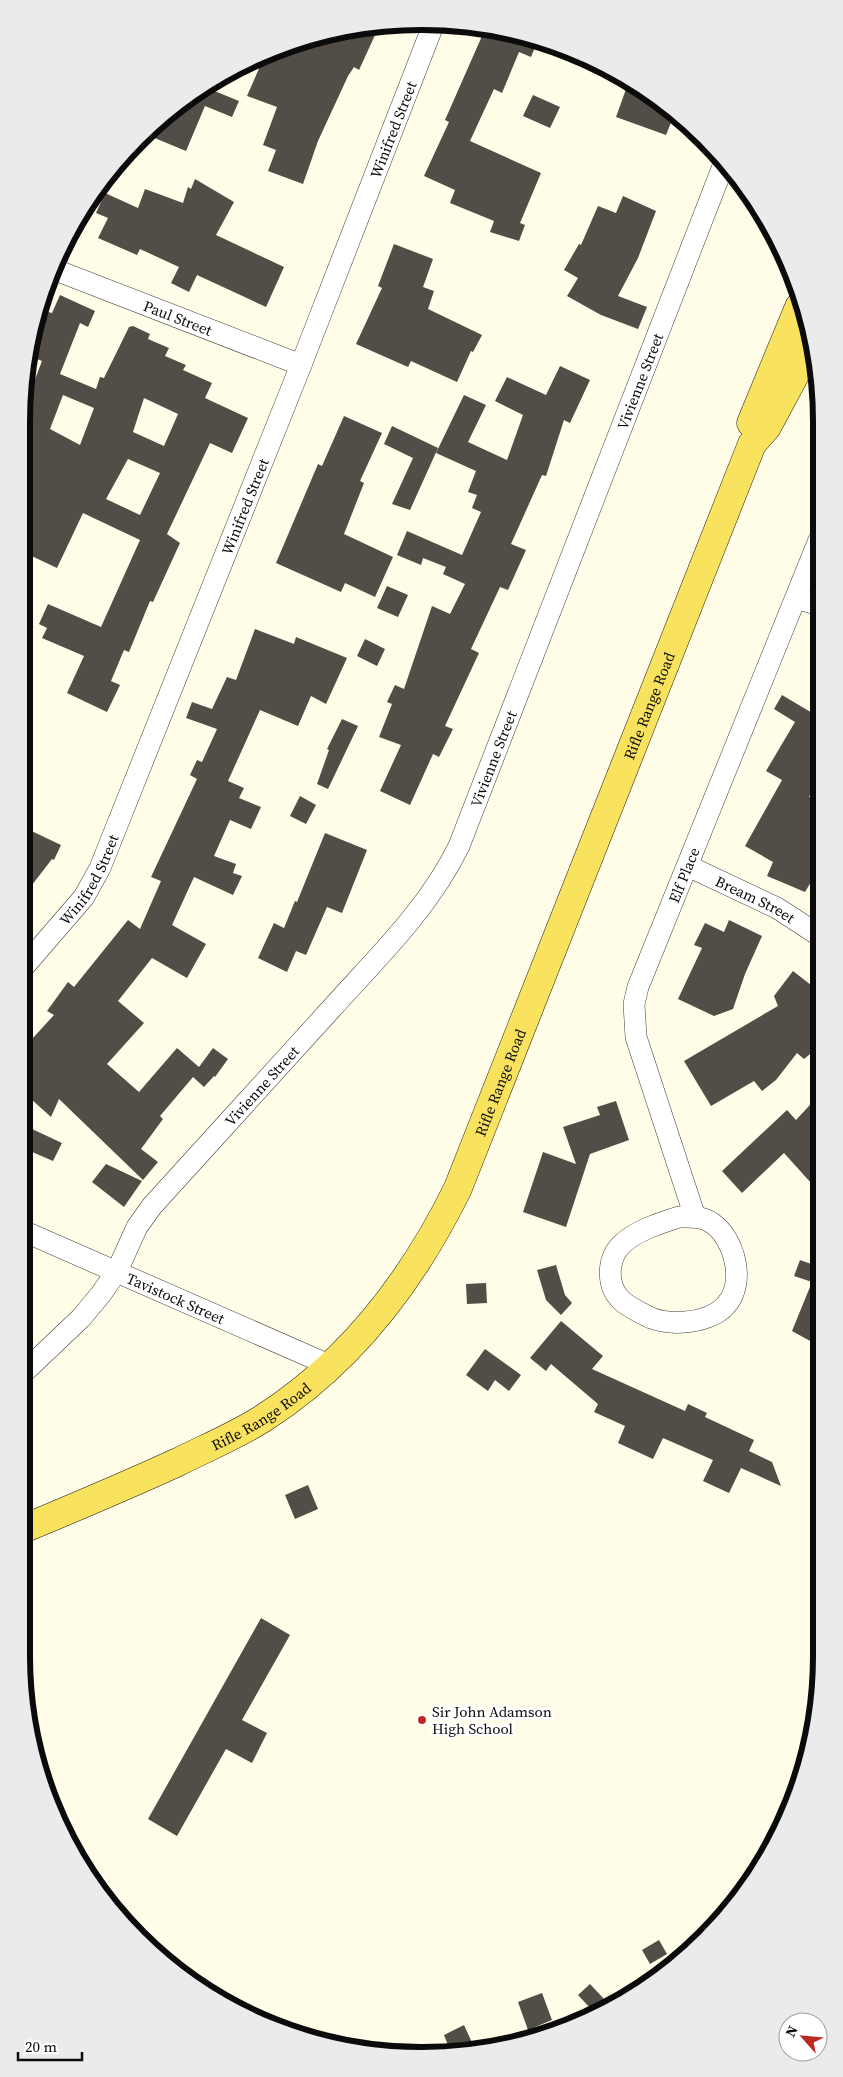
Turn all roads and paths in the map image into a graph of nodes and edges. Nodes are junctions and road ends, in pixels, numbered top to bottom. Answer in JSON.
{"nodes":[{"id":1,"x":431,"y":30,"type":"edge"},
{"id":2,"x":721,"y":169,"type":"edge"},
{"id":3,"x":60,"y":271,"type":"edge"},
{"id":4,"x":797,"y":311,"type":"edge"},
{"id":5,"x":807,"y":353,"type":"edge"},
{"id":6,"x":301,"y":366,"type":"junction"},
{"id":7,"x":752,"y":444,"type":"junction"},
{"id":8,"x":813,"y":555,"type":"edge"},
{"id":9,"x":796,"y":598,"type":"junction"},
{"id":10,"x":813,"y":603,"type":"edge"},
{"id":11,"x":688,"y":866,"type":"junction"},
{"id":12,"x":813,"y":931,"type":"edge"},
{"id":13,"x":30,"y":960,"type":"edge"},
{"id":14,"x":695,"y":1217,"type":"junction"},
{"id":15,"x":30,"y":1234,"type":"edge"},
{"id":16,"x":117,"y":1271,"type":"junction"},
{"id":17,"x":30,"y":1366,"type":"edge"},
{"id":18,"x":330,"y":1366,"type":"junction"},
{"id":19,"x":30,"y":1526,"type":"edge"}],
"edges":[{"from":1,"to":6,"type":"street","name":"Winifred Street"},
{"from":2,"to":16,"type":"street","name":"Vivienne Street"},
{"from":3,"to":6,"type":"street","name":"Paul Street"},
{"from":4,"to":7,"type":"main road","name":"Rifle Range Road"},
{"from":5,"to":7,"type":"main road","name":"Rifle Range Road"},
{"from":6,"to":13,"type":"street","name":"Winifred Street"},
{"from":7,"to":18,"type":"main road","name":"Rifle Range Road"},
{"from":8,"to":9,"type":"street","name":"Elf Place"},
{"from":9,"to":10,"type":"street"},
{"from":9,"to":11,"type":"street","name":"Elf Place"},
{"from":11,"to":12,"type":"street","name":"Bream Street"},
{"from":11,"to":14,"type":"street","name":"Elf Place"},
{"from":14,"to":14,"type":"street"},
{"from":15,"to":16,"type":"street","name":"Tavistock Street"},
{"from":16,"to":17,"type":"street"},
{"from":16,"to":18,"type":"street","name":"Tavistock Street"},
{"from":18,"to":19,"type":"main road","name":"Rifle Range Road"}]}
